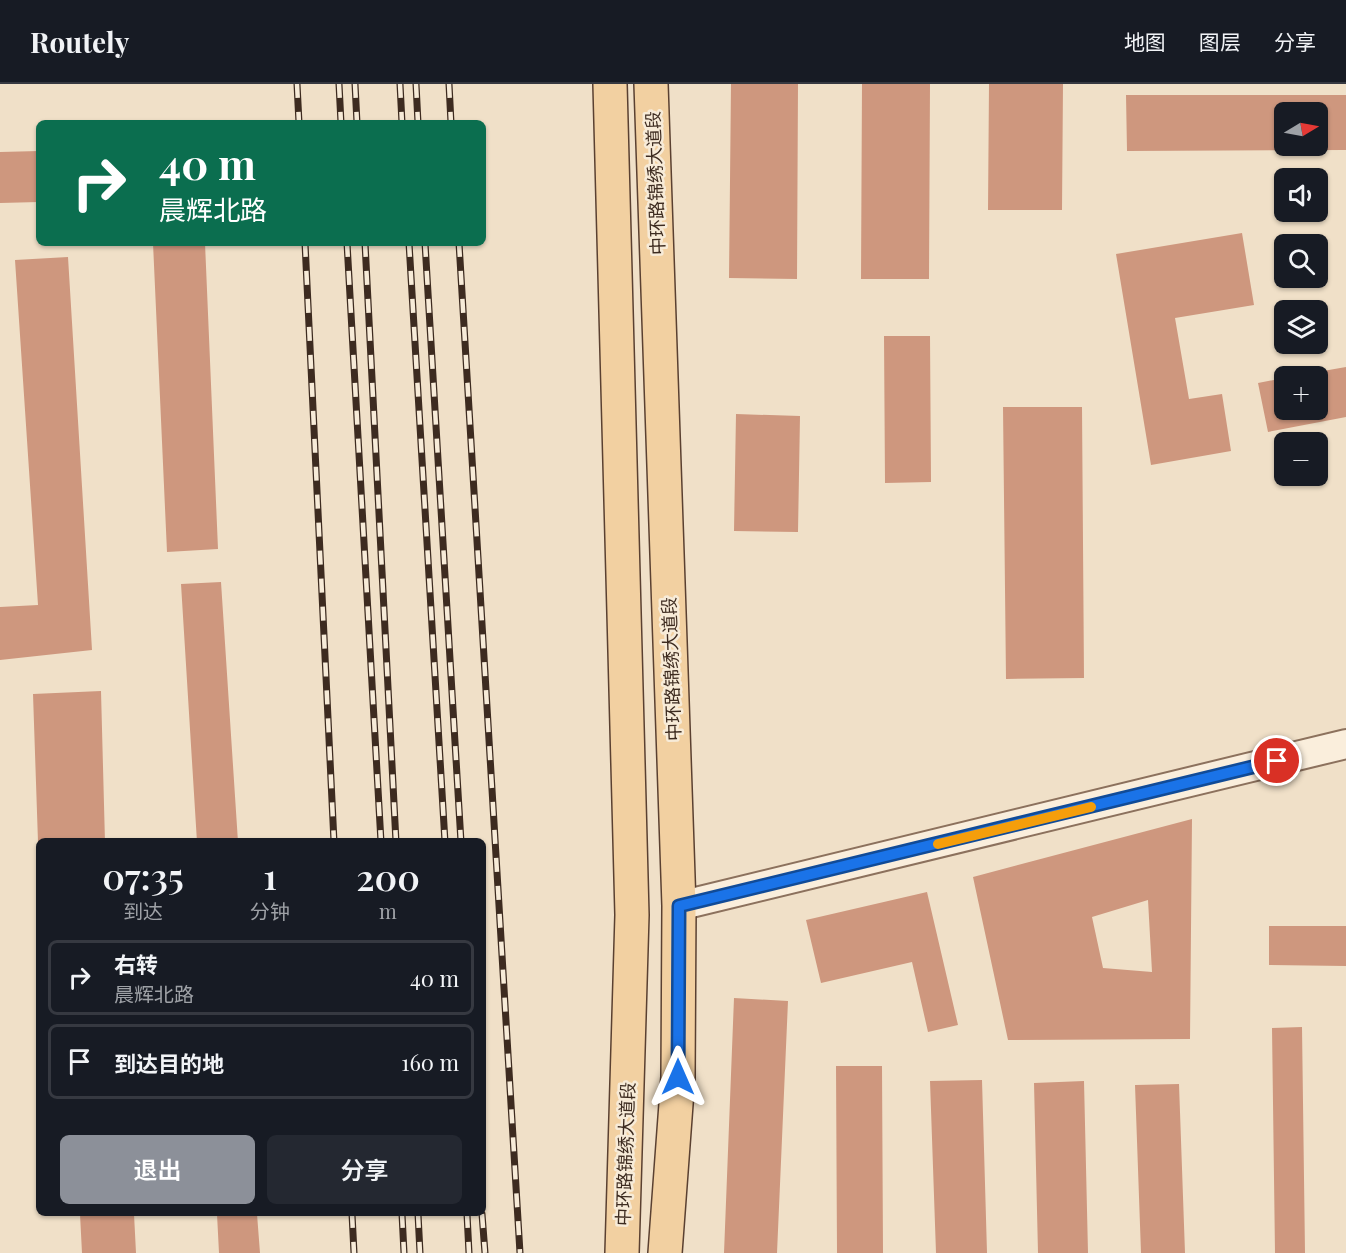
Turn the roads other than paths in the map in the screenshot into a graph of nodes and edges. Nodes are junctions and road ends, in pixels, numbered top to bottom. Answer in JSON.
{"nodes":[{"id":1,"x":610,"y":84,"type":"edge"},
{"id":2,"x":651,"y":84,"type":"edge"},
{"id":3,"x":1346,"y":744,"type":"edge"},
{"id":4,"x":679,"y":906,"type":"junction"},
{"id":5,"x":622,"y":1253,"type":"edge"},
{"id":6,"x":665,"y":1253,"type":"edge"}],
"edges":[{"from":1,"to":5,"type":"main road","name":"中环路锦绣大道段"},
{"from":2,"to":4,"type":"main road","name":"中环路锦绣大道段"},
{"from":3,"to":4,"type":"street"},
{"from":4,"to":6,"type":"main road","name":"中环路锦绣大道段"}]}
